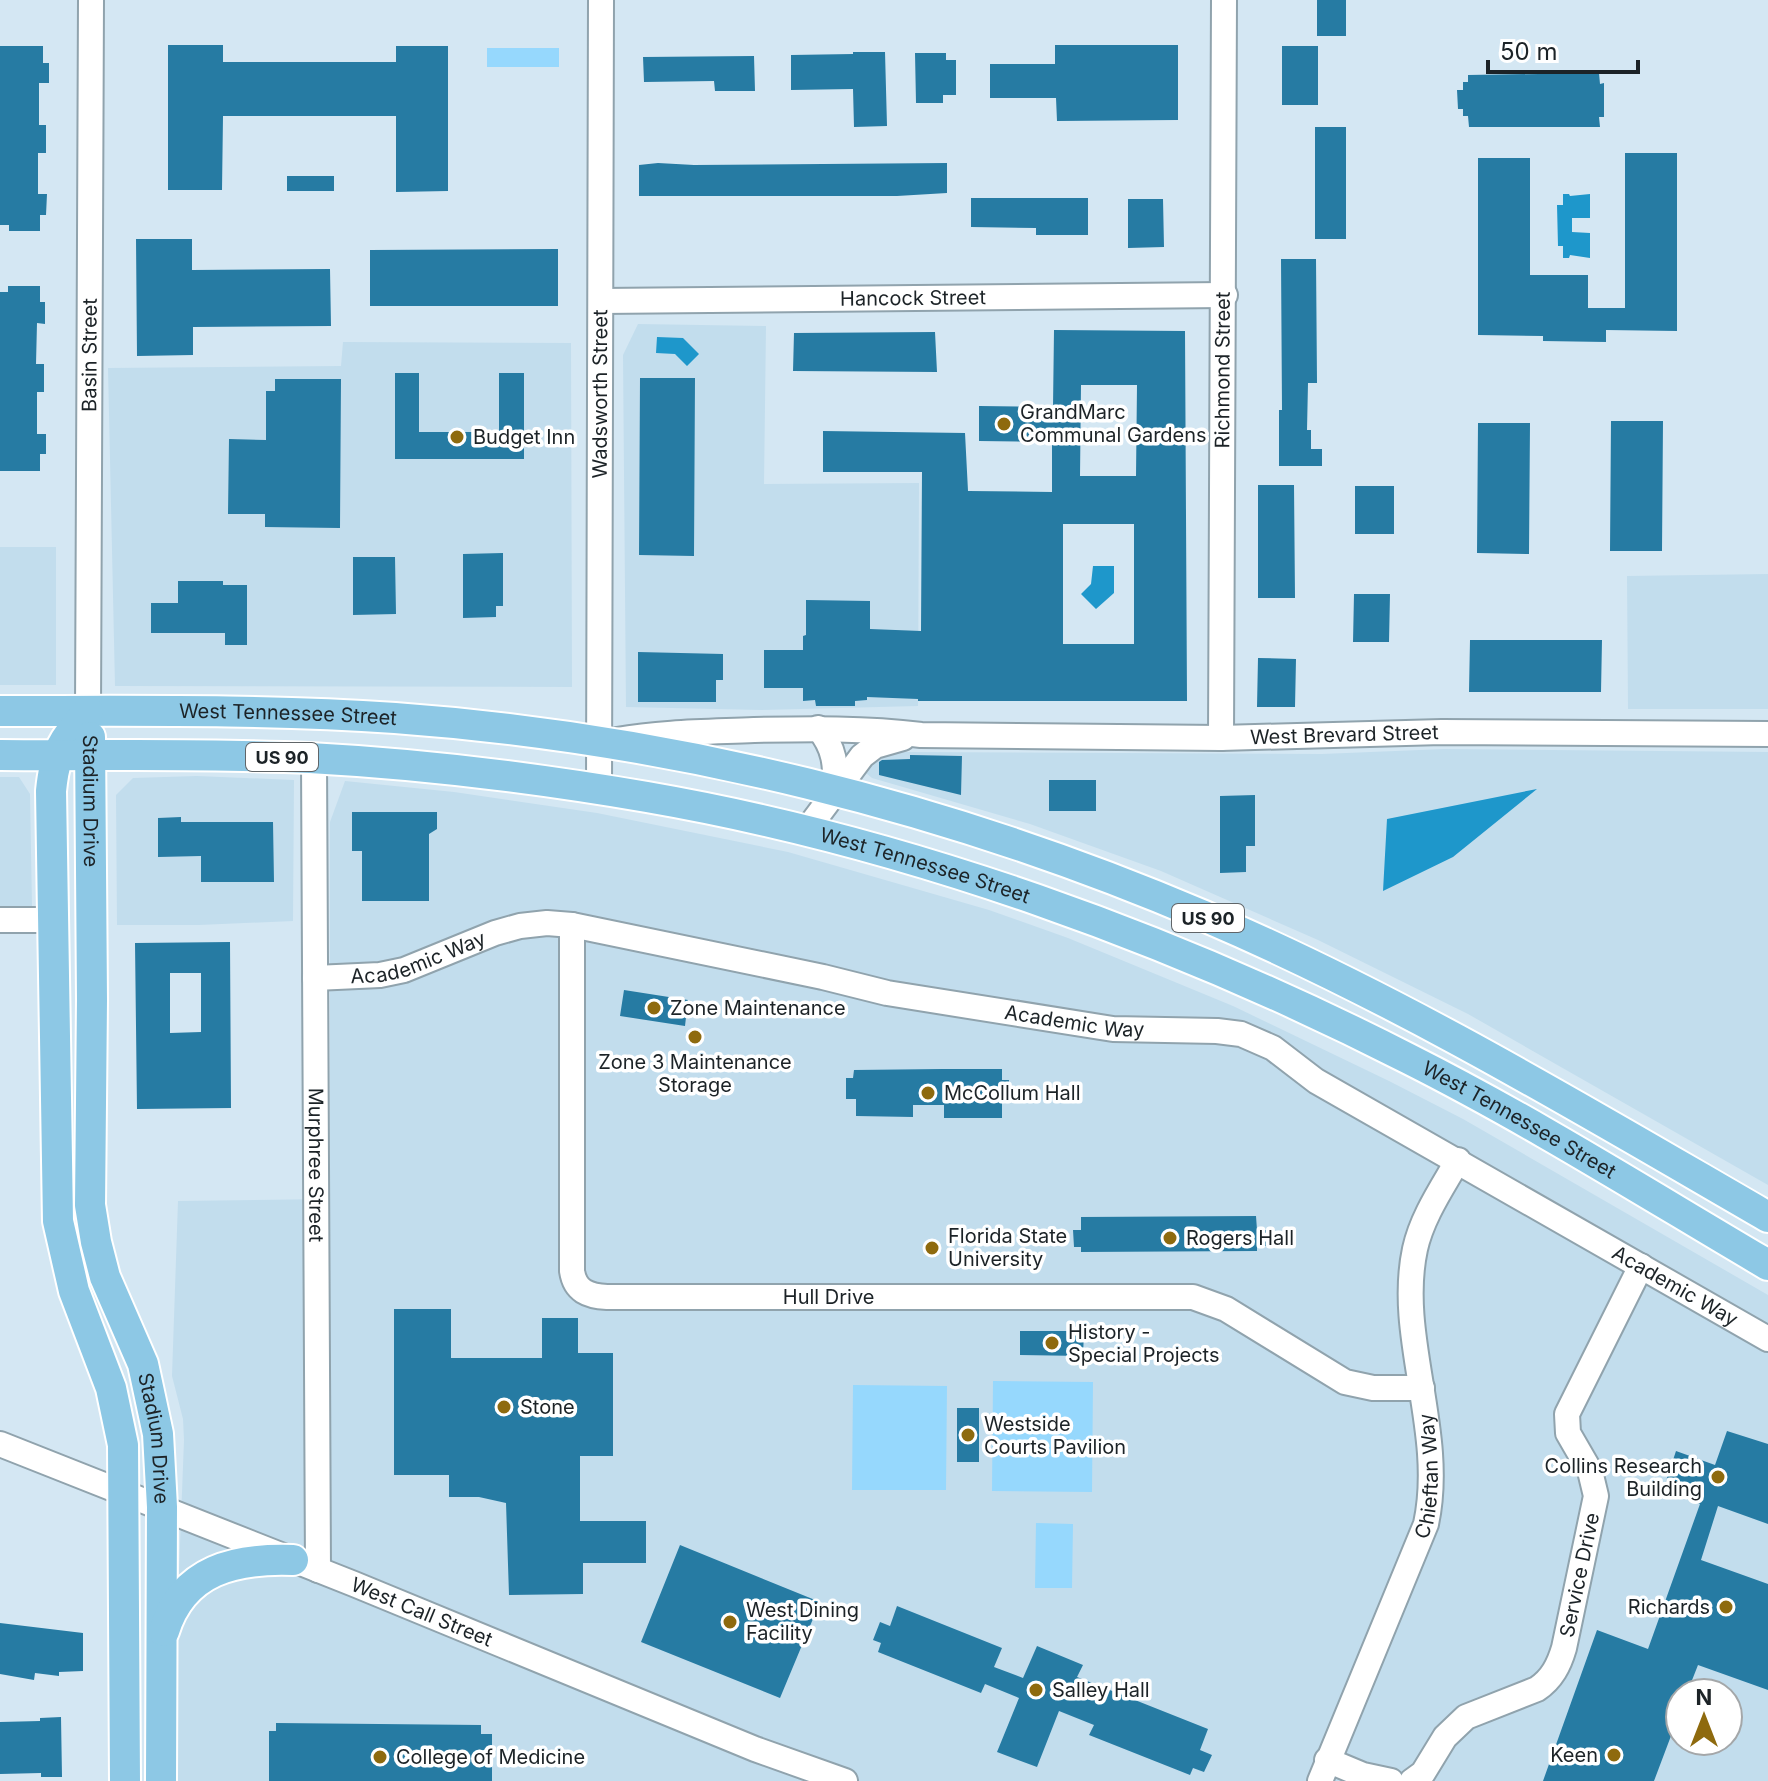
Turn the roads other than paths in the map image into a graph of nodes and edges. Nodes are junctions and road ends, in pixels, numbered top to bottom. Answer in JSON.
{"nodes":[{"id":1,"x":91,"y":0,"type":"edge"},
{"id":2,"x":601,"y":0,"type":"edge"},
{"id":3,"x":1224,"y":0,"type":"edge"},
{"id":4,"x":1225,"y":295,"type":"junction"},
{"id":5,"x":601,"y":301,"type":"junction"},
{"id":6,"x":0,"y":711,"type":"edge"},
{"id":7,"x":88,"y":711,"type":"junction"},
{"id":8,"x":818,"y":728,"type":"junction"},
{"id":9,"x":1768,"y":734,"type":"edge"},
{"id":10,"x":921,"y":735,"type":"junction"},
{"id":11,"x":1221,"y":738,"type":"junction"},
{"id":12,"x":599,"y":743,"type":"junction"},
{"id":13,"x":0,"y":755,"type":"edge"},
{"id":14,"x":56,"y":756,"type":"junction"},
{"id":15,"x":91,"y":756,"type":"junction"},
{"id":16,"x":314,"y":759,"type":"junction"},
{"id":17,"x":599,"y":790,"type":"junction"},
{"id":18,"x":835,"y":791,"type":"junction"},
{"id":19,"x":806,"y":831,"type":"junction"},
{"id":20,"x":0,"y":920,"type":"edge"},
{"id":21,"x":52,"y":920,"type":"junction"},
{"id":22,"x":572,"y":925,"type":"junction"},
{"id":23,"x":315,"y":978,"type":"junction"},
{"id":24,"x":1458,"y":1160,"type":"junction"},
{"id":25,"x":1768,"y":1217,"type":"edge"},
{"id":26,"x":1768,"y":1265,"type":"edge"},
{"id":27,"x":1641,"y":1266,"type":"junction"},
{"id":28,"x":1768,"y":1339,"type":"edge"},
{"id":29,"x":1422,"y":1388,"type":"junction"},
{"id":30,"x":0,"y":1444,"type":"edge"},
{"id":31,"x":124,"y":1493,"type":"junction"},
{"id":32,"x":162,"y":1507,"type":"junction"},
{"id":33,"x":306,"y":1565,"type":"junction"},
{"id":34,"x":162,"y":1637,"type":"junction"},
{"id":35,"x":1323,"y":1771,"type":"edge"},
{"id":36,"x":125,"y":1781,"type":"edge"},
{"id":37,"x":161,"y":1781,"type":"edge"},
{"id":38,"x":845,"y":1781,"type":"edge"},
{"id":39,"x":1391,"y":1781,"type":"edge"},
{"id":40,"x":1412,"y":1781,"type":"edge"}],
"edges":[{"from":1,"to":7,"type":"street","name":"Basin Street"},
{"from":2,"to":5,"type":"street","name":"Wadsworth Street"},
{"from":3,"to":4,"type":"street","name":"Richmond Street"},
{"from":4,"to":5,"type":"street","name":"Hancock Street"},
{"from":4,"to":11,"type":"street","name":"Richmond Street"},
{"from":5,"to":12,"type":"street","name":"Wadsworth Street"},
{"from":6,"to":7,"type":"main road","name":"West Tennessee Street","number":"US 90"},
{"from":7,"to":12,"type":"main road","name":"West Tennessee Street","number":"US 90"},
{"from":7,"to":14,"type":"main road","name":"Stadium Drive"},
{"from":7,"to":15,"type":"main road","name":"Stadium Drive"},
{"from":8,"to":10,"type":"street","name":"West Brevard Street"},
{"from":8,"to":12,"type":"street","name":"West Brevard Street"},
{"from":8,"to":18,"type":"street"},
{"from":9,"to":11,"type":"street","name":"West Brevard Street"},
{"from":10,"to":11,"type":"street","name":"West Brevard Street"},
{"from":10,"to":18,"type":"street","name":"West Brevard Street"},
{"from":12,"to":17,"type":"street","name":"Wadsworth Street"},
{"from":12,"to":18,"type":"main road","name":"West Tennessee Street","number":"US 90"},
{"from":13,"to":14,"type":"main road","name":"West Tennessee Street","number":"US 90"},
{"from":14,"to":15,"type":"main road","name":"West Tennessee Street","number":"US 90"},
{"from":14,"to":21,"type":"main road","name":"Stadium Drive"},
{"from":15,"to":16,"type":"main road","name":"West Tennessee Street","number":"US 90"},
{"from":15,"to":32,"type":"main road","name":"Stadium Drive"},
{"from":16,"to":17,"type":"main road","name":"West Tennessee Street","number":"US 90"},
{"from":16,"to":23,"type":"street","name":"Murphree Street"},
{"from":17,"to":19,"type":"main road","name":"West Tennessee Street","number":"US 90"},
{"from":18,"to":19,"type":"street","name":"West Brevard Street"},
{"from":18,"to":25,"type":"main road","name":"West Tennessee Street","number":"US 90"},
{"from":19,"to":26,"type":"main road","name":"West Tennessee Street","number":"US 90"},
{"from":20,"to":21,"type":"street"},
{"from":21,"to":31,"type":"main road","name":"Stadium Drive"},
{"from":22,"to":23,"type":"street","name":"Academic Way"},
{"from":22,"to":24,"type":"street","name":"Academic Way"},
{"from":22,"to":29,"type":"street","name":"Hull Drive"},
{"from":23,"to":33,"type":"street","name":"Murphree Street"},
{"from":24,"to":27,"type":"street","name":"Academic Way"},
{"from":24,"to":29,"type":"street","name":"Chieftan Way"},
{"from":27,"to":28,"type":"street","name":"Academic Way"},
{"from":27,"to":40,"type":"street","name":"Service Drive"},
{"from":29,"to":35,"type":"street","name":"Chieftan Way"},
{"from":30,"to":31,"type":"street","name":"West Call Street"},
{"from":31,"to":32,"type":"street","name":"West Call Street"},
{"from":31,"to":36,"type":"main road","name":"Stadium Drive"},
{"from":32,"to":33,"type":"street","name":"West Call Street"},
{"from":32,"to":34,"type":"main road","name":"Stadium Drive"},
{"from":33,"to":34,"type":"main road"},
{"from":33,"to":38,"type":"street","name":"West Call Street"},
{"from":34,"to":37,"type":"main road","name":"Stadium Drive"},
{"from":35,"to":39,"type":"street"}]}
